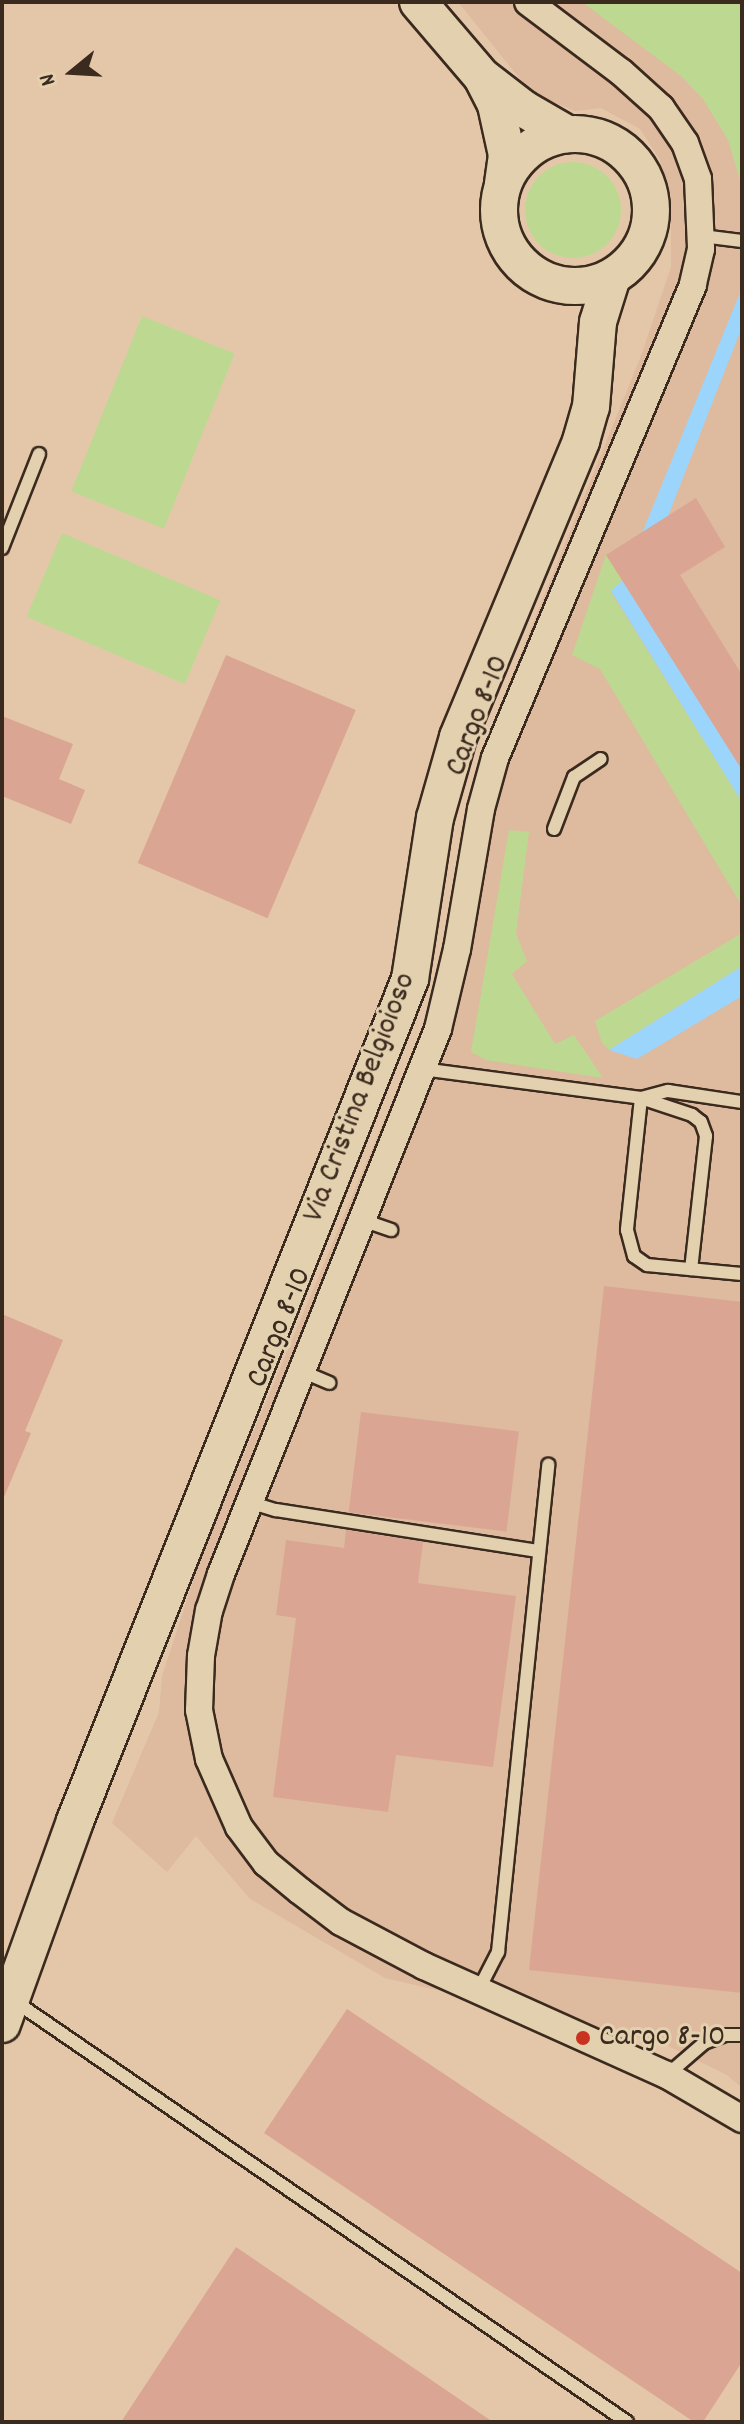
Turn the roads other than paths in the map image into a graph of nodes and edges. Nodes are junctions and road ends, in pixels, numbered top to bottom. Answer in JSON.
{"nodes":[{"id":1,"x":418,"y":2,"type":"edge"},
{"id":2,"x":528,"y":2,"type":"edge"},
{"id":3,"x":482,"y":77,"type":"junction"},
{"id":4,"x":567,"y":134,"type":"junction"},
{"id":5,"x":502,"y":185,"type":"junction"},
{"id":6,"x":702,"y":236,"type":"junction"},
{"id":7,"x":742,"y":241,"type":"edge"},
{"id":8,"x":612,"y":277,"type":"junction"},
{"id":9,"x":545,"y":281,"type":"junction"},
{"id":10,"x":594,"y":361,"type":"junction"},
{"id":11,"x":39,"y":454,"type":"dead end"},
{"id":12,"x":2,"y":548,"type":"edge"},
{"id":13,"x":601,"y":759,"type":"dead end"},
{"id":14,"x":554,"y":829,"type":"dead end"},
{"id":15,"x":422,"y":1069,"type":"junction"},
{"id":16,"x":641,"y":1098,"type":"junction"},
{"id":17,"x":742,"y":1102,"type":"edge"},
{"id":18,"x":362,"y":1220,"type":"junction"},
{"id":19,"x":391,"y":1230,"type":"dead end"},
{"id":20,"x":691,"y":1269,"type":"junction"},
{"id":21,"x":742,"y":1274,"type":"edge"},
{"id":22,"x":299,"y":1370,"type":"junction"},
{"id":23,"x":329,"y":1383,"type":"dead end"},
{"id":24,"x":548,"y":1465,"type":"dead end"},
{"id":25,"x":247,"y":1502,"type":"junction"},
{"id":26,"x":538,"y":1551,"type":"junction"},
{"id":27,"x":479,"y":1989,"type":"junction"},
{"id":28,"x":6,"y":2011,"type":"edge"},
{"id":29,"x":742,"y":2035,"type":"edge"},
{"id":30,"x":667,"y":2075,"type":"junction"},
{"id":31,"x":742,"y":2119,"type":"edge"},
{"id":32,"x":627,"y":2422,"type":"edge"}],
"edges":[{"from":1,"to":3,"type":"street"},
{"from":2,"to":6,"type":"street","name":"Cargo 8-10"},
{"from":3,"to":4,"type":"street"},
{"from":3,"to":5,"type":"street"},
{"from":4,"to":5,"type":"street"},
{"from":4,"to":8,"type":"street"},
{"from":5,"to":9,"type":"street"},
{"from":6,"to":7,"type":"lane"},
{"from":6,"to":15,"type":"street","name":"Cargo 8-10"},
{"from":8,"to":9,"type":"street"},
{"from":8,"to":10,"type":"street","name":"Via Cristina Belgioioso"},
{"from":9,"to":10,"type":"street","name":"Via Cristina Belgioioso"},
{"from":10,"to":28,"type":"street","name":"Via Cristina Belgioioso"},
{"from":11,"to":12,"type":"lane"},
{"from":13,"to":14,"type":"lane"},
{"from":15,"to":16,"type":"lane"},
{"from":15,"to":18,"type":"street","name":"Cargo 8-10"},
{"from":16,"to":17,"type":"lane"},
{"from":16,"to":20,"type":"lane"},
{"from":16,"to":20,"type":"lane"},
{"from":18,"to":19,"type":"lane"},
{"from":18,"to":22,"type":"street","name":"Cargo 8-10"},
{"from":20,"to":21,"type":"lane"},
{"from":22,"to":23,"type":"lane"},
{"from":22,"to":25,"type":"street","name":"Cargo 8-10"},
{"from":24,"to":26,"type":"lane"},
{"from":25,"to":26,"type":"lane"},
{"from":25,"to":27,"type":"street","name":"Cargo 8-10"},
{"from":26,"to":27,"type":"lane"},
{"from":27,"to":30,"type":"street","name":"Cargo 8-10"},
{"from":28,"to":32,"type":"lane"},
{"from":29,"to":30,"type":"lane"},
{"from":30,"to":31,"type":"street","name":"Cargo 8-10"}]}
